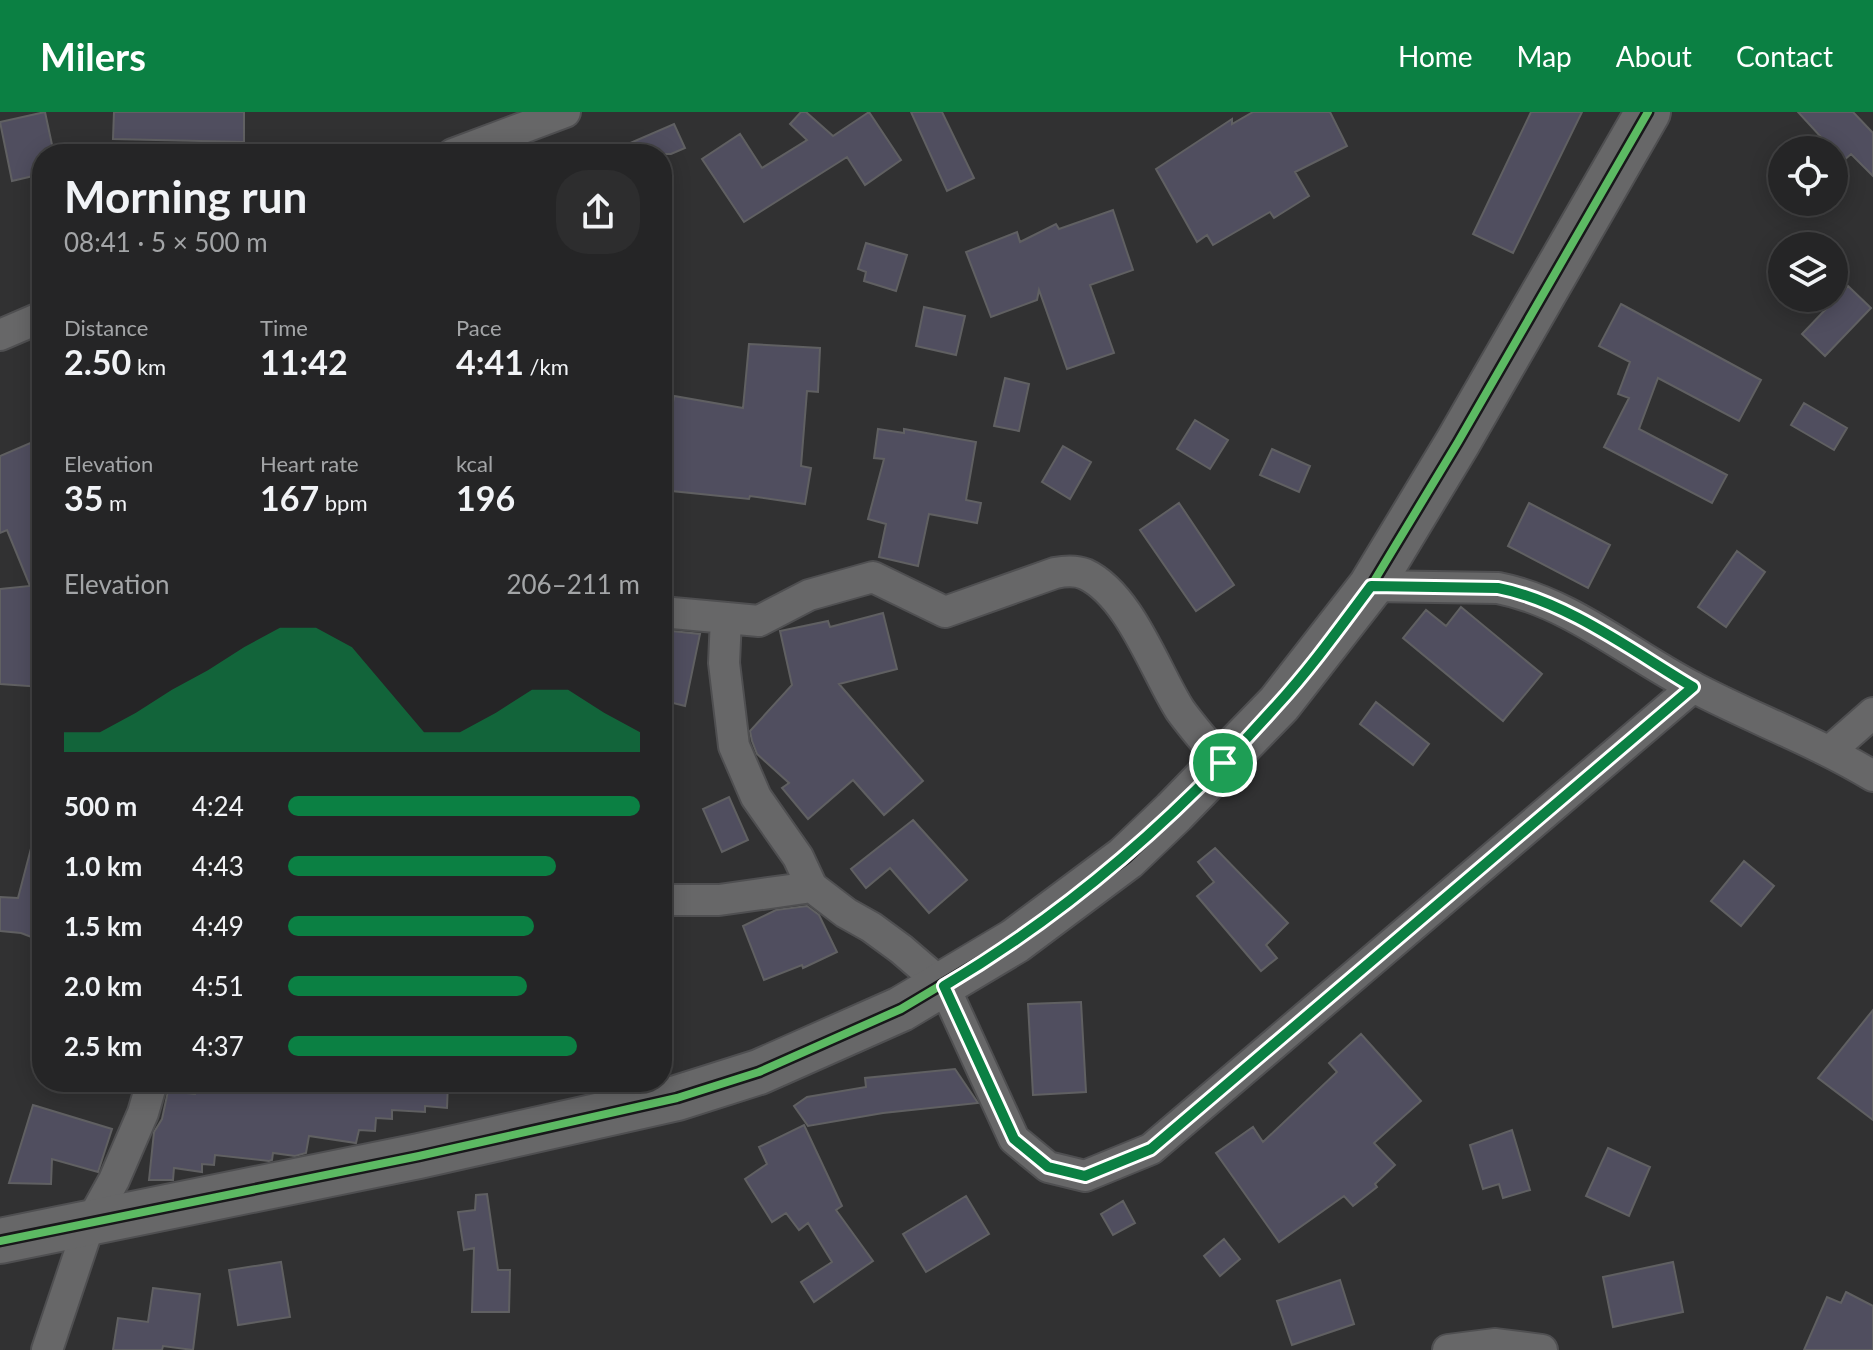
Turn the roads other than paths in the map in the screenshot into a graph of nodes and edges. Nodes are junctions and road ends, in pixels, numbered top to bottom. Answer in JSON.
{"nodes":[{"id":1,"x":565,"y":112,"type":"edge"},
{"id":2,"x":1648,"y":112,"type":"edge"},
{"id":3,"x":480,"y":144,"type":"edge"},
{"id":4,"x":32,"y":321,"type":"edge"},
{"id":5,"x":0,"y":335,"type":"edge"},
{"id":6,"x":1371,"y":586,"type":"junction"},
{"id":7,"x":672,"y":613,"type":"edge"},
{"id":8,"x":726,"y":618,"type":"junction"},
{"id":9,"x":1693,"y":687,"type":"junction"},
{"id":10,"x":1873,"y":713,"type":"edge"},
{"id":11,"x":1831,"y":750,"type":"junction"},
{"id":12,"x":1223,"y":763,"type":"junction"},
{"id":13,"x":1873,"y":776,"type":"edge"},
{"id":14,"x":812,"y":887,"type":"junction"},
{"id":15,"x":672,"y":900,"type":"edge"},
{"id":16,"x":944,"y":986,"type":"junction"},
{"id":17,"x":149,"y":1092,"type":"edge"},
{"id":18,"x":89,"y":1225,"type":"junction"},
{"id":19,"x":0,"y":1241,"type":"edge"},
{"id":20,"x":47,"y":1350,"type":"edge"},
{"id":21,"x":1448,"y":1350,"type":"edge"},
{"id":22,"x":1542,"y":1350,"type":"edge"}],
"edges":[{"from":1,"to":3,"type":"street"},
{"from":2,"to":6,"type":"street"},
{"from":4,"to":5,"type":"street"},
{"from":6,"to":9,"type":"street"},
{"from":6,"to":12,"type":"street"},
{"from":7,"to":8,"type":"street"},
{"from":8,"to":12,"type":"street"},
{"from":8,"to":14,"type":"street"},
{"from":9,"to":11,"type":"street"},
{"from":9,"to":16,"type":"street"},
{"from":10,"to":11,"type":"street"},
{"from":11,"to":13,"type":"street"},
{"from":12,"to":16,"type":"street"},
{"from":14,"to":15,"type":"street"},
{"from":14,"to":16,"type":"street"},
{"from":16,"to":18,"type":"street"},
{"from":17,"to":18,"type":"street"},
{"from":18,"to":19,"type":"street"},
{"from":18,"to":20,"type":"street"},
{"from":21,"to":22,"type":"street"}]}
